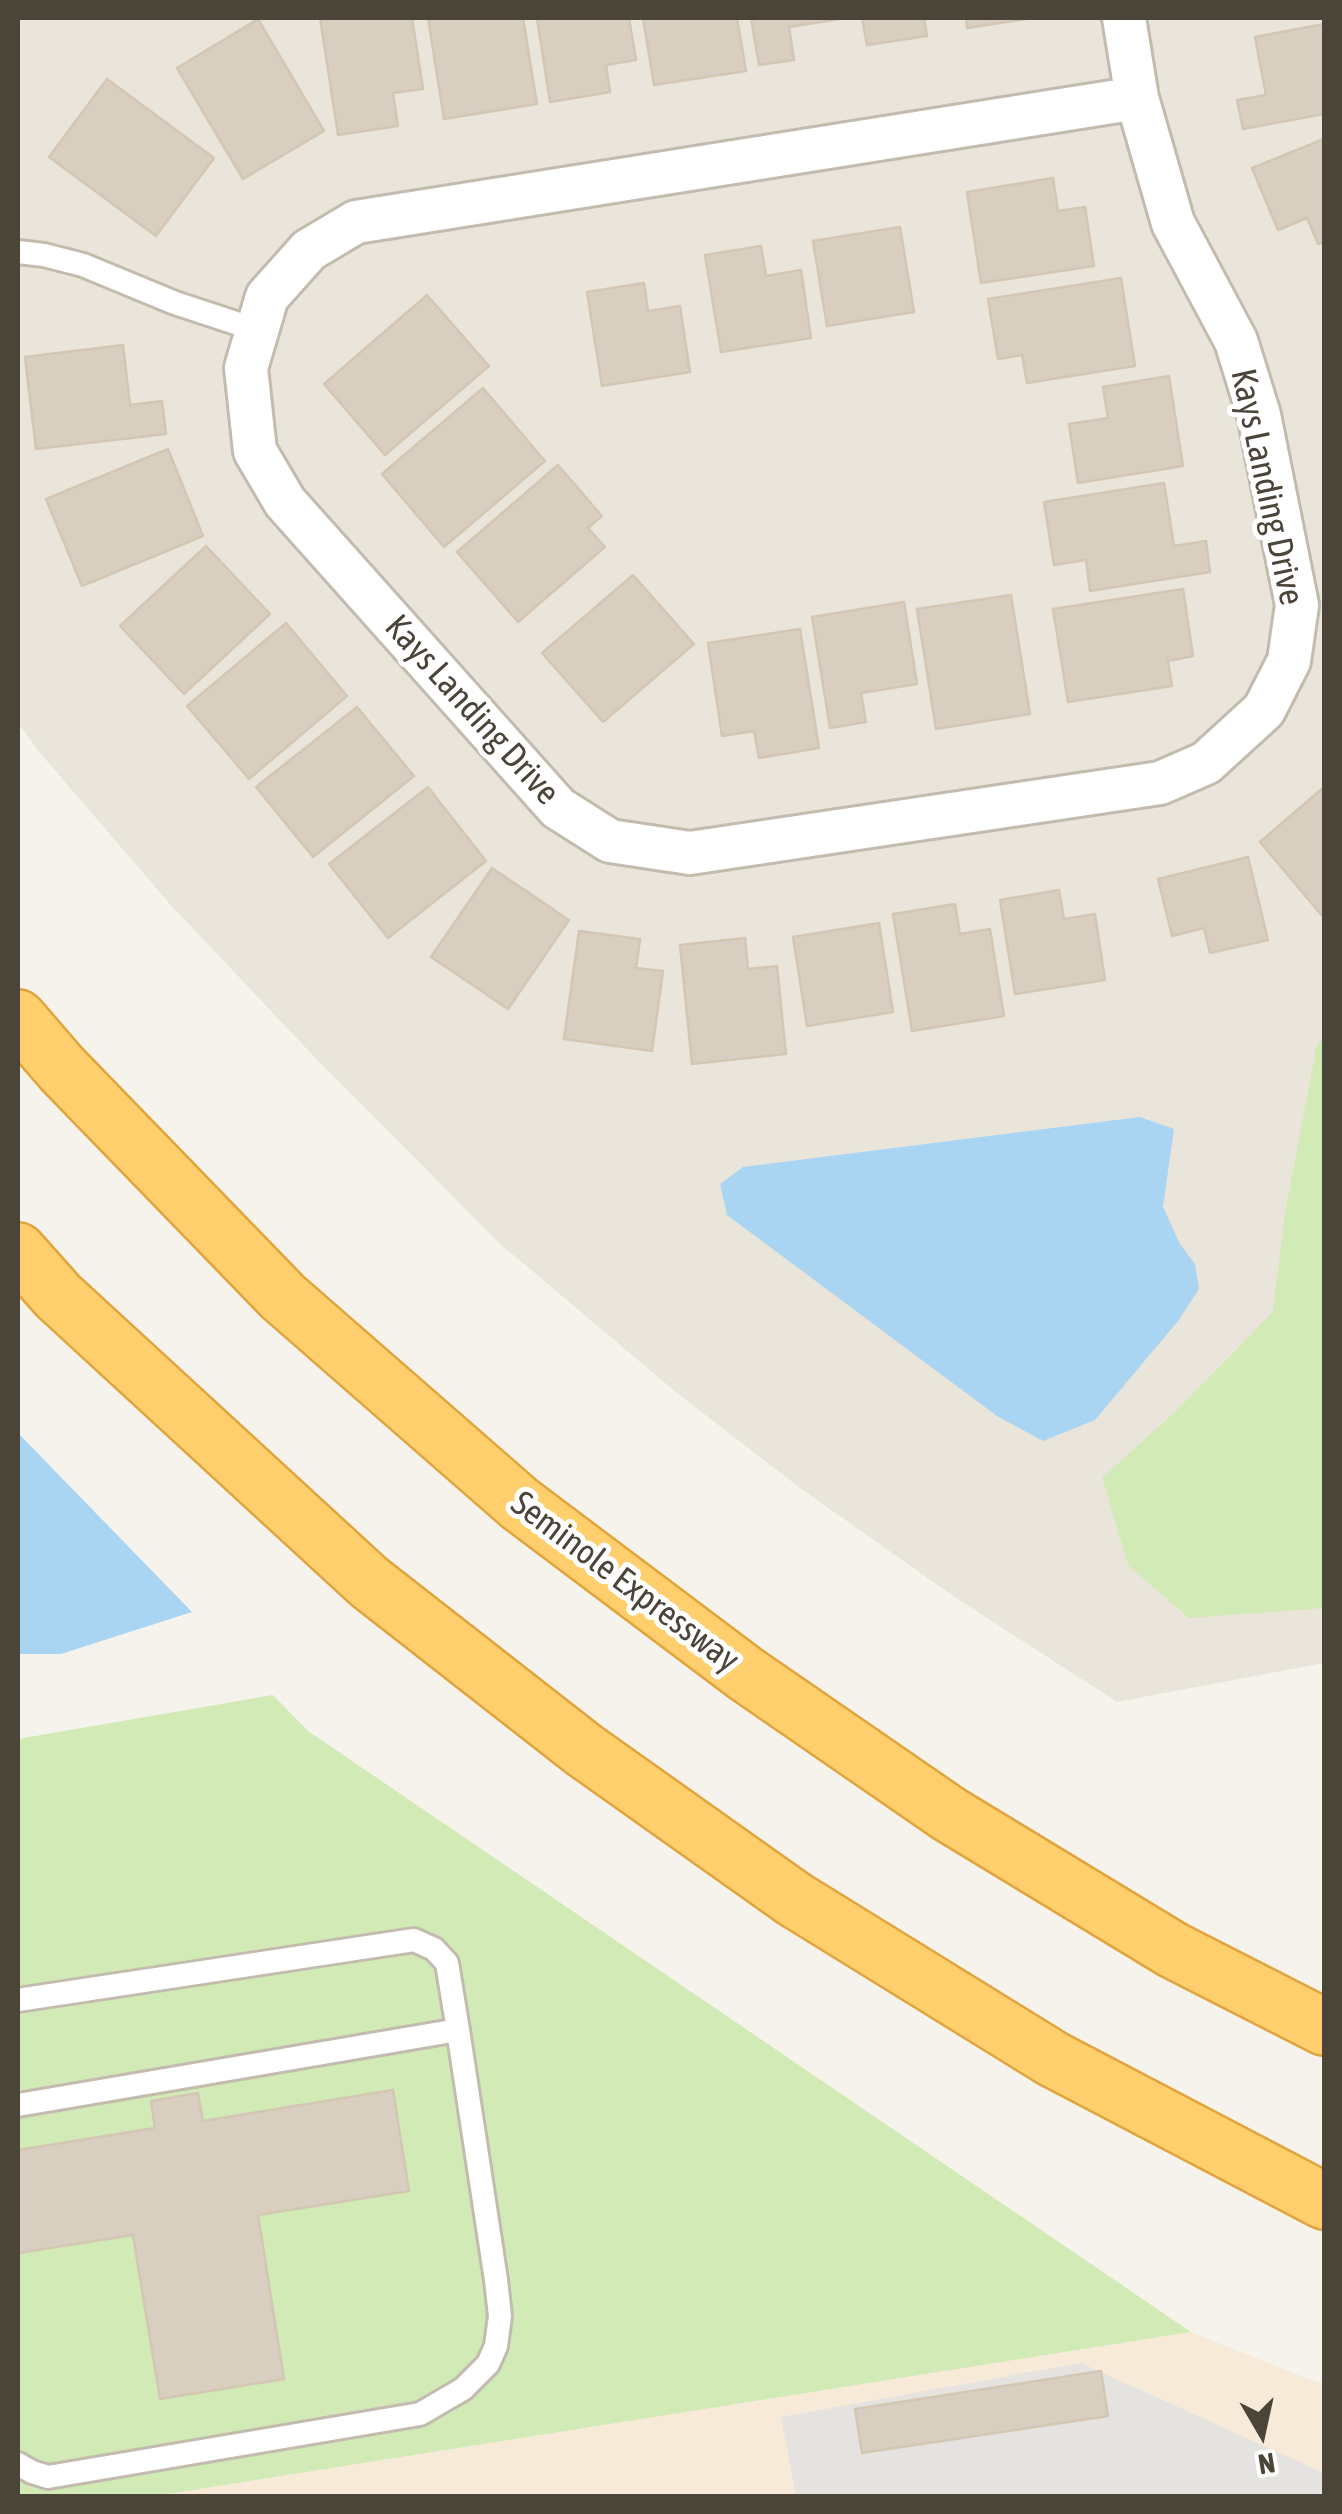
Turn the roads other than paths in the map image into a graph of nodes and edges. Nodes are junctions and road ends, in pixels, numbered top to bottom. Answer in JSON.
{"nodes":[{"id":1,"x":1124,"y":18,"type":"edge"},
{"id":2,"x":1137,"y":98,"type":"junction"},
{"id":3,"x":18,"y":252,"type":"edge"},
{"id":4,"x":257,"y":330,"type":"junction"},
{"id":5,"x":18,"y":1018,"type":"edge"},
{"id":6,"x":18,"y":1251,"type":"edge"},
{"id":7,"x":18,"y":2000,"type":"edge"},
{"id":8,"x":1324,"y":2027,"type":"edge"},
{"id":9,"x":458,"y":2030,"type":"junction"},
{"id":10,"x":18,"y":2104,"type":"edge"},
{"id":11,"x":1324,"y":2201,"type":"edge"},
{"id":12,"x":18,"y":2464,"type":"edge"}],
"edges":[{"from":1,"to":2,"type":"street","name":"Kays Landing Drive"},
{"from":2,"to":4,"type":"street","name":"Kays Landing Drive"},
{"from":2,"to":4,"type":"street","name":"Kays Landing Drive"},
{"from":3,"to":4,"type":"lane"},
{"from":5,"to":8,"type":"highway","name":"Seminole Expressway"},
{"from":6,"to":11,"type":"highway"},
{"from":7,"to":9,"type":"lane"},
{"from":9,"to":10,"type":"lane"},
{"from":9,"to":12,"type":"lane"}]}
